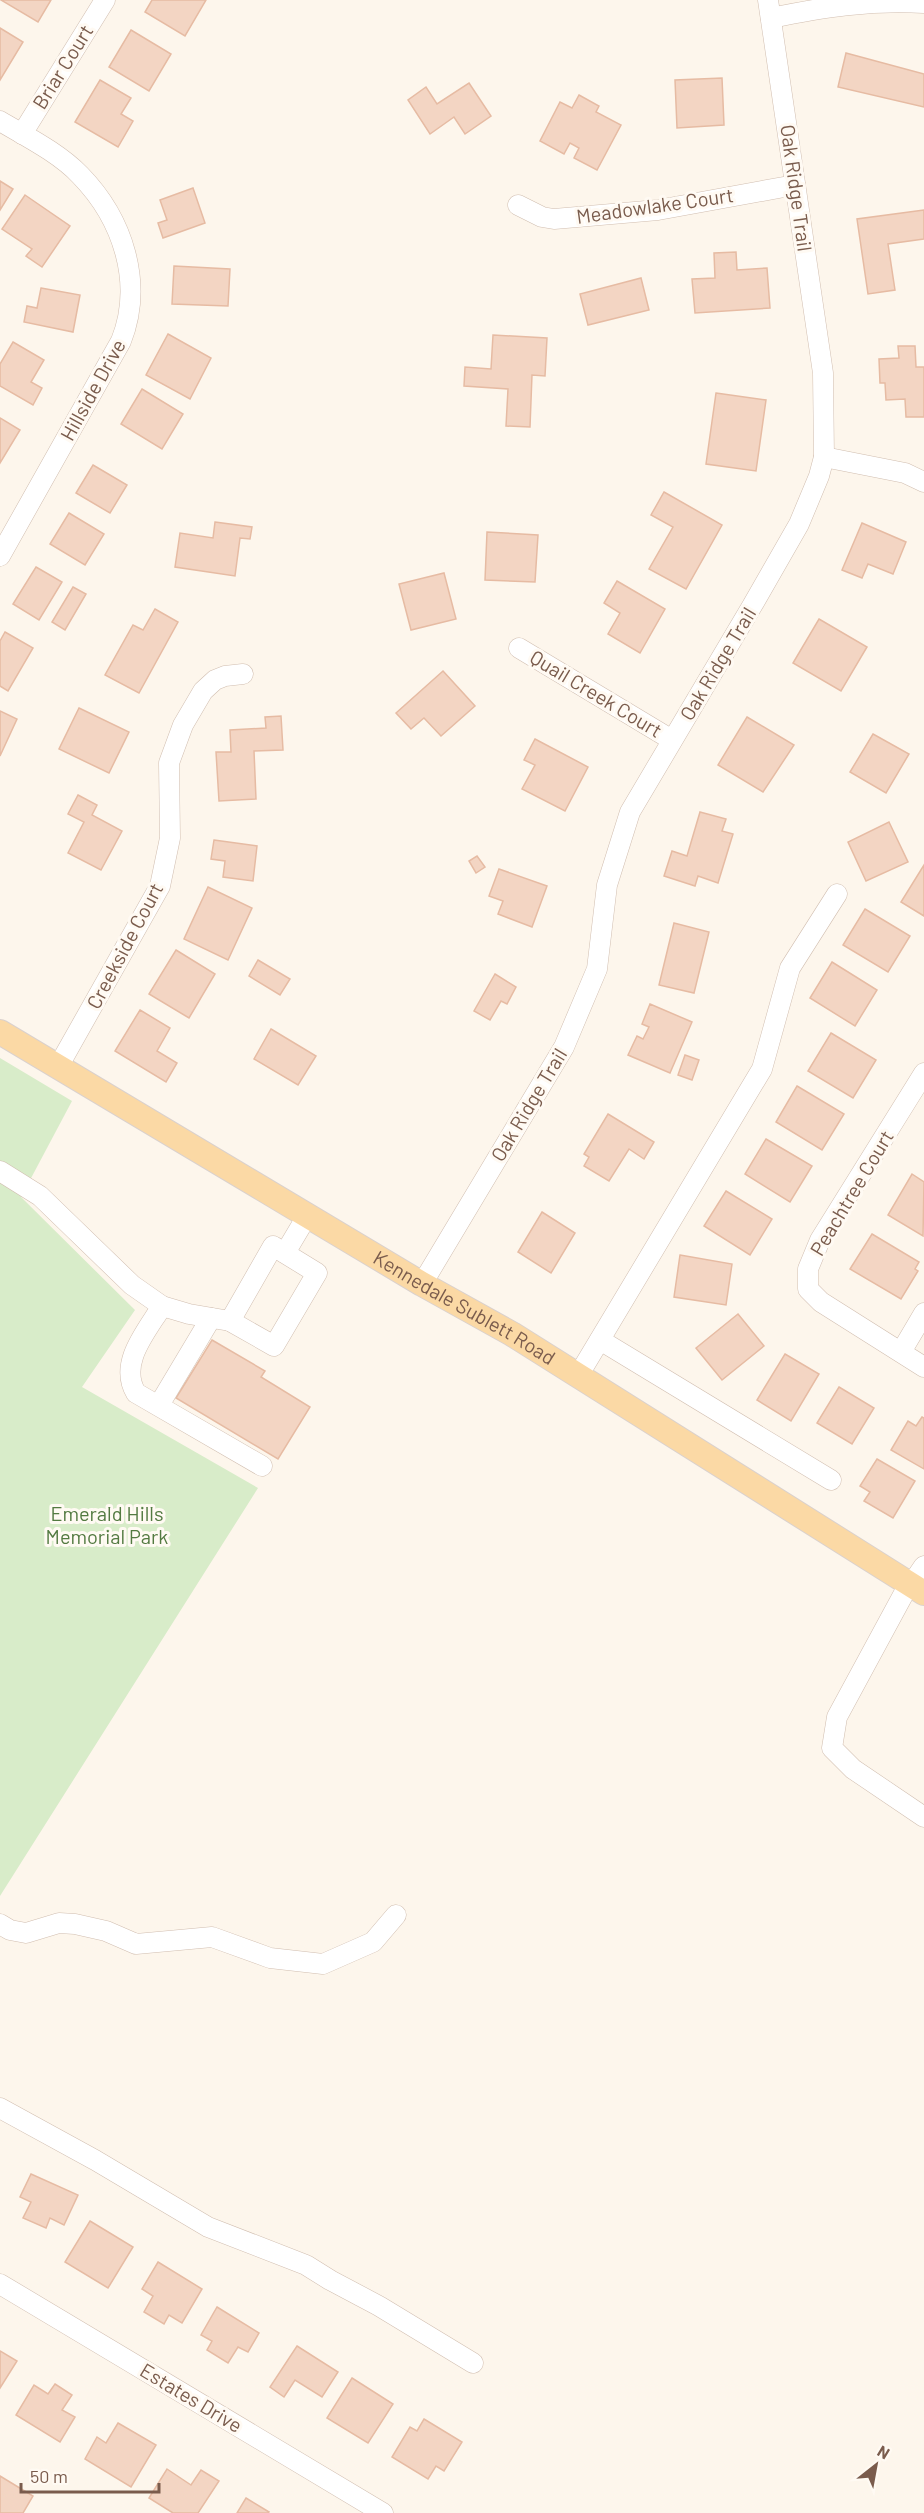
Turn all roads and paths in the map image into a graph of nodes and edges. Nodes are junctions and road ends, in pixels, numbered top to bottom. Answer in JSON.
{"nodes":[{"id":1,"x":105,"y":0,"type":"edge"},
{"id":2,"x":924,"y":3,"type":"edge"},
{"id":3,"x":770,"y":9,"type":"edge"},
{"id":4,"x":0,"y":121,"type":"edge"},
{"id":5,"x":22,"y":134,"type":"junction"},
{"id":6,"x":795,"y":185,"type":"junction"},
{"id":7,"x":518,"y":205,"type":"dead end"},
{"id":8,"x":824,"y":457,"type":"junction"},
{"id":9,"x":924,"y":482,"type":"edge"},
{"id":10,"x":0,"y":556,"type":"edge"},
{"id":11,"x":519,"y":648,"type":"dead end"},
{"id":12,"x":243,"y":674,"type":"dead end"},
{"id":13,"x":672,"y":740,"type":"junction"},
{"id":14,"x":837,"y":894,"type":"dead end"},
{"id":15,"x":0,"y":1032,"type":"edge"},
{"id":16,"x":58,"y":1067,"type":"junction"},
{"id":17,"x":924,"y":1073,"type":"edge"},
{"id":18,"x":0,"y":1171,"type":"edge"},
{"id":19,"x":307,"y":1216,"type":"junction"},
{"id":20,"x":285,"y":1253,"type":"junction"},
{"id":21,"x":422,"y":1284,"type":"junction"},
{"id":22,"x":162,"y":1306,"type":"junction"},
{"id":23,"x":924,"y":1313,"type":"edge"},
{"id":24,"x":220,"y":1320,"type":"junction"},
{"id":25,"x":600,"y":1340,"type":"junction"},
{"id":26,"x":901,"y":1352,"type":"junction"},
{"id":27,"x":924,"y":1367,"type":"edge"},
{"id":28,"x":578,"y":1376,"type":"junction"},
{"id":29,"x":159,"y":1406,"type":"junction"},
{"id":30,"x":262,"y":1466,"type":"dead end"},
{"id":31,"x":831,"y":1480,"type":"dead end"},
{"id":32,"x":917,"y":1582,"type":"edge"},
{"id":33,"x":924,"y":1817,"type":"edge"},
{"id":34,"x":396,"y":1915,"type":"dead end"},
{"id":35,"x":0,"y":1924,"type":"edge"},
{"id":36,"x":0,"y":2108,"type":"edge"},
{"id":37,"x":0,"y":2284,"type":"edge"},
{"id":38,"x":473,"y":2363,"type":"dead end"},
{"id":39,"x":383,"y":2513,"type":"edge"}],
"edges":[{"from":1,"to":5,"type":"street","name":"Briar Court"},
{"from":2,"to":3,"type":"street"},
{"from":3,"to":6,"type":"street","name":"Oak Ridge Trail"},
{"from":4,"to":5,"type":"street","name":"Hillside Drive"},
{"from":5,"to":10,"type":"street","name":"Hillside Drive"},
{"from":6,"to":7,"type":"street","name":"Meadowlake Court"},
{"from":6,"to":8,"type":"street","name":"Oak Ridge Trail"},
{"from":8,"to":9,"type":"street"},
{"from":8,"to":13,"type":"street","name":"Oak Ridge Trail"},
{"from":11,"to":13,"type":"street","name":"Quail Creek Court"},
{"from":12,"to":16,"type":"street","name":"Creekside Court"},
{"from":13,"to":21,"type":"street","name":"Oak Ridge Trail"},
{"from":14,"to":25,"type":"street"},
{"from":15,"to":16,"type":"main road","name":"Kennedale Sublett Road"},
{"from":16,"to":19,"type":"main road","name":"Kennedale Sublett Road"},
{"from":17,"to":26,"type":"street","name":"Peachtree Court"},
{"from":18,"to":22,"type":"street"},
{"from":19,"to":20,"type":"street"},
{"from":19,"to":21,"type":"main road","name":"Kennedale Sublett Road"},
{"from":20,"to":24,"type":"street"},
{"from":20,"to":24,"type":"street"},
{"from":21,"to":28,"type":"main road","name":"Kennedale Sublett Road"},
{"from":22,"to":24,"type":"street"},
{"from":22,"to":29,"type":"street"},
{"from":23,"to":26,"type":"street"},
{"from":24,"to":29,"type":"street"},
{"from":25,"to":28,"type":"street"},
{"from":25,"to":31,"type":"street"},
{"from":26,"to":27,"type":"street","name":"Peachtree Court"},
{"from":28,"to":32,"type":"main road","name":"Kennedale Sublett Road"},
{"from":29,"to":30,"type":"street"},
{"from":32,"to":33,"type":"street"},
{"from":34,"to":35,"type":"street"},
{"from":36,"to":38,"type":"street"},
{"from":37,"to":39,"type":"street","name":"Estates Drive"}]}
